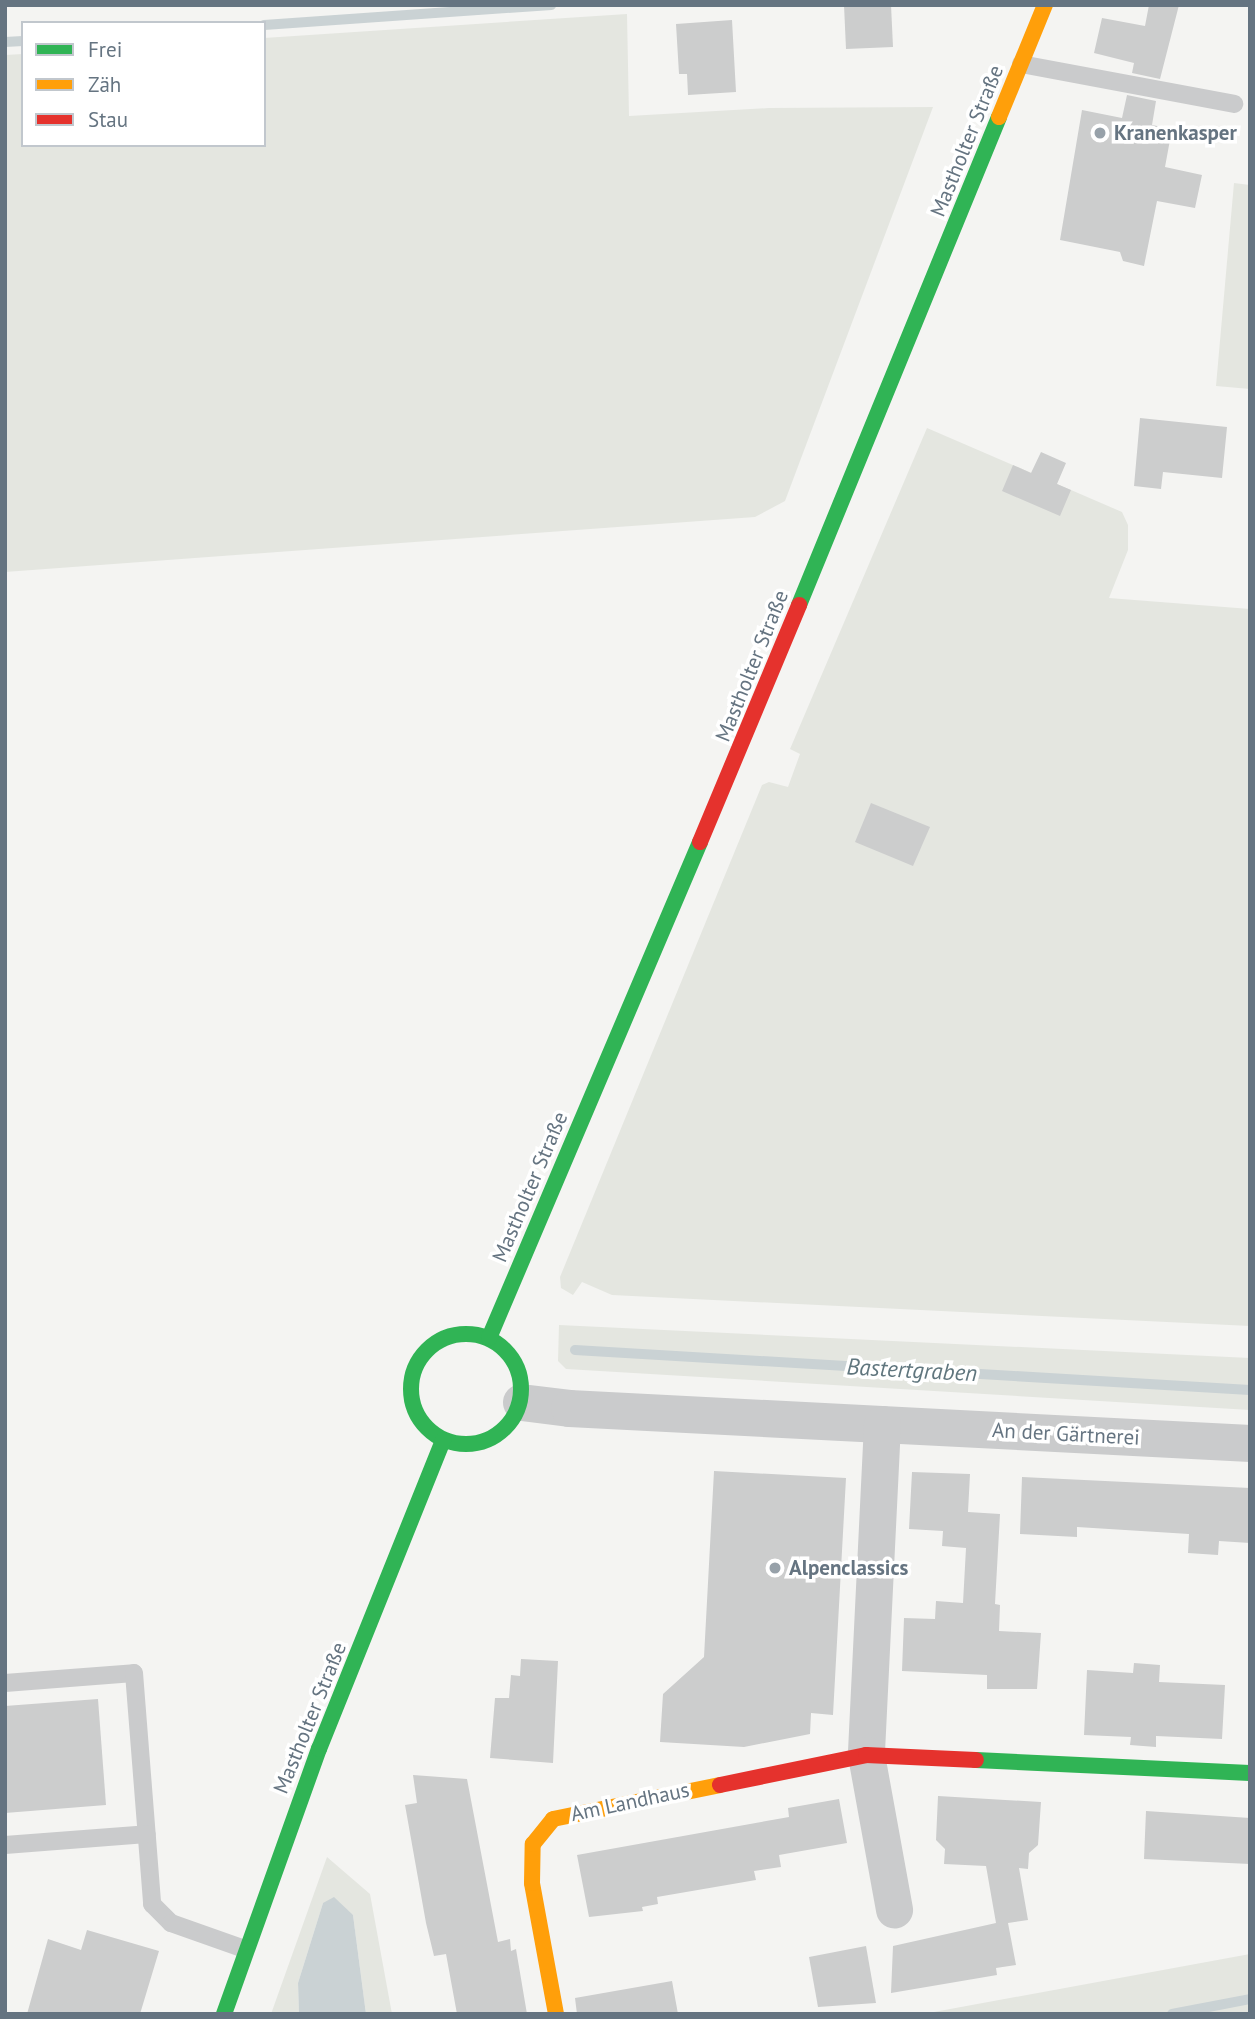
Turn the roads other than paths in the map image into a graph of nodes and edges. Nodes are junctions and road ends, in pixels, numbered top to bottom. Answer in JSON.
{"nodes":[{"id":1,"x":1045,"y":6,"type":"edge"},
{"id":2,"x":1021,"y":64,"type":"junction"},
{"id":3,"x":1234,"y":104,"type":"dead end"},
{"id":4,"x":489,"y":1338,"type":"junction"},
{"id":5,"x":521,"y":1402,"type":"junction"},
{"id":6,"x":882,"y":1424,"type":"junction"},
{"id":7,"x":443,"y":1440,"type":"junction"},
{"id":8,"x":1250,"y":1443,"type":"edge"},
{"id":9,"x":5,"y":1683,"type":"edge"},
{"id":10,"x":866,"y":1755,"type":"junction"},
{"id":11,"x":1250,"y":1773,"type":"edge"},
{"id":12,"x":147,"y":1834,"type":"junction"},
{"id":13,"x":5,"y":1845,"type":"edge"},
{"id":14,"x":894,"y":1909,"type":"dead end"},
{"id":15,"x":244,"y":1949,"type":"junction"},
{"id":16,"x":224,"y":2014,"type":"edge"},
{"id":17,"x":555,"y":2014,"type":"edge"}],
"edges":[{"from":1,"to":2,"type":"street","name":"Mastholter Straße"},
{"from":2,"to":3,"type":"lane"},
{"from":2,"to":4,"type":"street","name":"Mastholter Straße"},
{"from":4,"to":5,"type":"street"},
{"from":4,"to":7,"type":"street"},
{"from":5,"to":6,"type":"street","name":"An der Gärtnerei"},
{"from":5,"to":7,"type":"street"},
{"from":6,"to":8,"type":"street","name":"An der Gärtnerei"},
{"from":6,"to":10,"type":"street"},
{"from":7,"to":15,"type":"street","name":"Mastholter Straße"},
{"from":9,"to":12,"type":"lane"},
{"from":10,"to":11,"type":"street","name":"Am Landhaus"},
{"from":10,"to":14,"type":"street"},
{"from":10,"to":17,"type":"street","name":"Am Landhaus"},
{"from":12,"to":13,"type":"lane"},
{"from":12,"to":15,"type":"lane"},
{"from":15,"to":16,"type":"street","name":"Mastholter Straße"}]}
